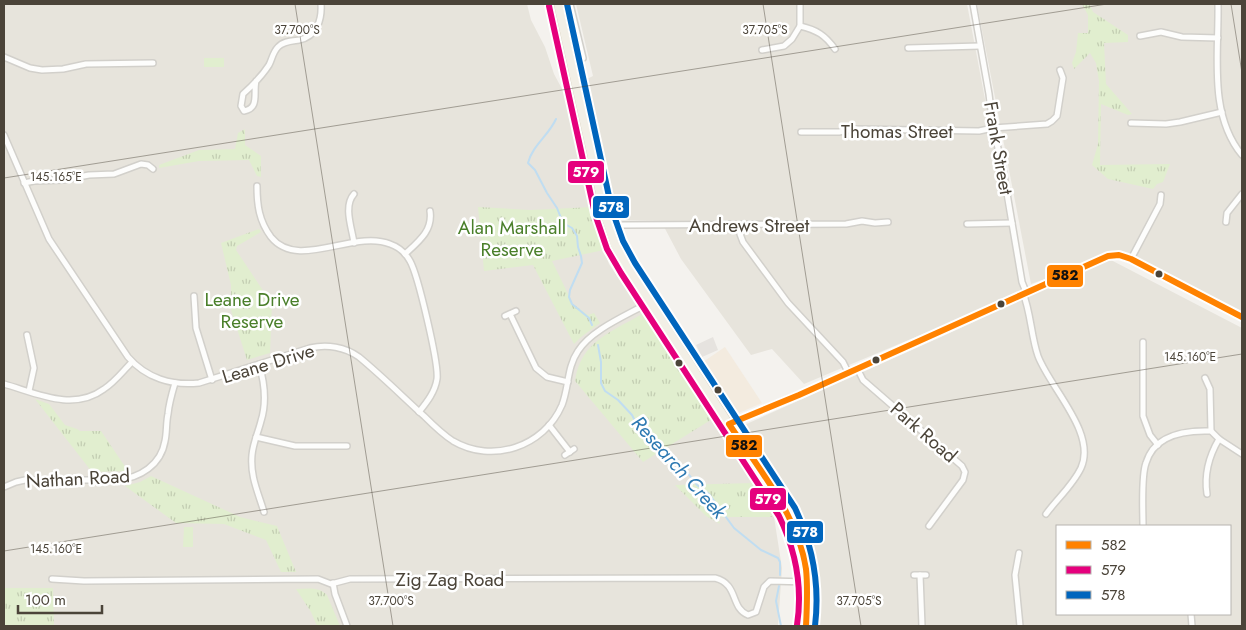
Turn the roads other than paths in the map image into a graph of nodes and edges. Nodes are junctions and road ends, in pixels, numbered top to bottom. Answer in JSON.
{"nodes":[{"id":1,"x":321,"y":4,"type":"edge"},
{"id":2,"x":558,"y":4,"type":"edge"},
{"id":3,"x":570,"y":4,"type":"edge"},
{"id":4,"x":800,"y":4,"type":"edge"},
{"id":5,"x":973,"y":4,"type":"edge"},
{"id":6,"x":1218,"y":4,"type":"edge"},
{"id":7,"x":800,"y":26,"type":"junction"},
{"id":8,"x":1140,"y":36,"type":"dead end"},
{"id":9,"x":1218,"y":38,"type":"junction"},
{"id":10,"x":980,"y":46,"type":"junction"},
{"id":11,"x":908,"y":48,"type":"dead end"},
{"id":12,"x":834,"y":49,"type":"dead end"},
{"id":13,"x":762,"y":50,"type":"dead end"},
{"id":14,"x":4,"y":56,"type":"edge"},
{"id":15,"x":583,"y":58,"type":"dead end"},
{"id":16,"x":153,"y":63,"type":"dead end"},
{"id":17,"x":1060,"y":70,"type":"dead end"},
{"id":18,"x":256,"y":81,"type":"junction"},
{"id":19,"x":1222,"y":112,"type":"junction"},
{"id":20,"x":1131,"y":123,"type":"dead end"},
{"id":21,"x":994,"y":128,"type":"junction"},
{"id":22,"x":801,"y":132,"type":"dead end"},
{"id":23,"x":4,"y":135,"type":"edge"},
{"id":24,"x":1242,"y":155,"type":"edge"},
{"id":25,"x":143,"y":157,"type":"dead end"},
{"id":26,"x":141,"y":164,"type":"junction"},
{"id":27,"x":153,"y":169,"type":"dead end"},
{"id":28,"x":24,"y":183,"type":"junction"},
{"id":29,"x":257,"y":186,"type":"dead end"},
{"id":30,"x":354,"y":194,"type":"dead end"},
{"id":31,"x":1242,"y":194,"type":"edge"},
{"id":32,"x":1161,"y":195,"type":"dead end"},
{"id":33,"x":430,"y":211,"type":"dead end"},
{"id":34,"x":888,"y":222,"type":"dead end"},
{"id":35,"x":1226,"y":222,"type":"dead end"},
{"id":36,"x":1012,"y":223,"type":"junction"},
{"id":37,"x":967,"y":224,"type":"dead end"},
{"id":38,"x":738,"y":225,"type":"junction"},
{"id":39,"x":609,"y":228,"type":"junction"},
{"id":40,"x":354,"y":243,"type":"junction"},
{"id":41,"x":405,"y":254,"type":"junction"},
{"id":42,"x":1131,"y":259,"type":"junction"},
{"id":43,"x":1024,"y":292,"type":"junction"},
{"id":44,"x":194,"y":296,"type":"dead end"},
{"id":45,"x":650,"y":302,"type":"junction"},
{"id":46,"x":510,"y":314,"type":"dead end"},
{"id":47,"x":1242,"y":317,"type":"edge"},
{"id":48,"x":27,"y":335,"type":"dead end"},
{"id":49,"x":1143,"y":342,"type":"dead end"},
{"id":50,"x":132,"y":362,"type":"junction"},
{"id":51,"x":259,"y":364,"type":"junction"},
{"id":52,"x":857,"y":368,"type":"junction"},
{"id":53,"x":848,"y":372,"type":"junction"},
{"id":54,"x":1205,"y":378,"type":"dead end"},
{"id":55,"x":212,"y":380,"type":"junction"},
{"id":56,"x":568,"y":382,"type":"junction"},
{"id":57,"x":175,"y":383,"type":"junction"},
{"id":58,"x":4,"y":384,"type":"edge"},
{"id":59,"x":29,"y":392,"type":"junction"},
{"id":60,"x":419,"y":412,"type":"junction"},
{"id":61,"x":729,"y":424,"type":"junction"},
{"id":62,"x":550,"y":425,"type":"junction"},
{"id":63,"x":1210,"y":431,"type":"junction"},
{"id":64,"x":256,"y":437,"type":"junction"},
{"id":65,"x":1219,"y":439,"type":"junction"},
{"id":66,"x":1158,"y":445,"type":"junction"},
{"id":67,"x":347,"y":446,"type":"dead end"},
{"id":68,"x":570,"y":452,"type":"dead end"},
{"id":69,"x":1242,"y":454,"type":"edge"},
{"id":70,"x":4,"y":487,"type":"edge"},
{"id":71,"x":1207,"y":494,"type":"dead end"},
{"id":72,"x":264,"y":512,"type":"dead end"},
{"id":73,"x":1046,"y":514,"type":"dead end"},
{"id":74,"x":1142,"y":525,"type":"edge"},
{"id":75,"x":930,"y":526,"type":"dead end"},
{"id":76,"x":1020,"y":553,"type":"dead end"},
{"id":77,"x":920,"y":575,"type":"dead end"},
{"id":78,"x":52,"y":579,"type":"dead end"},
{"id":79,"x":808,"y":582,"type":"junction"},
{"id":80,"x":333,"y":584,"type":"junction"},
{"id":81,"x":347,"y":626,"type":"edge"},
{"id":82,"x":806,"y":626,"type":"edge"},
{"id":83,"x":922,"y":626,"type":"edge"},
{"id":84,"x":1020,"y":626,"type":"edge"}],
"edges":[{"from":1,"to":18,"type":"street"},
{"from":2,"to":39,"type":"main road"},
{"from":3,"to":15,"type":"street"},
{"from":4,"to":7,"type":"street"},
{"from":5,"to":10,"type":"street","name":"Frank Street"},
{"from":6,"to":9,"type":"street"},
{"from":7,"to":12,"type":"street"},
{"from":7,"to":13,"type":"street"},
{"from":8,"to":9,"type":"street"},
{"from":9,"to":19,"type":"street"},
{"from":10,"to":11,"type":"street"},
{"from":10,"to":21,"type":"street","name":"Frank Street"},
{"from":14,"to":16,"type":"street"},
{"from":17,"to":21,"type":"street","name":"Thomas Street"},
{"from":18,"to":18,"type":"street"},
{"from":19,"to":20,"type":"street"},
{"from":19,"to":24,"type":"street"},
{"from":21,"to":22,"type":"street","name":"Thomas Street"},
{"from":21,"to":36,"type":"street","name":"Frank Street"},
{"from":23,"to":28,"type":"street","name":"Leane Drive"},
{"from":25,"to":26,"type":"street"},
{"from":26,"to":27,"type":"street"},
{"from":26,"to":28,"type":"street"},
{"from":28,"to":50,"type":"street","name":"Leane Drive"},
{"from":29,"to":40,"type":"street"},
{"from":30,"to":40,"type":"street"},
{"from":31,"to":35,"type":"street"},
{"from":32,"to":42,"type":"street"},
{"from":33,"to":41,"type":"street"},
{"from":34,"to":38,"type":"street","name":"Andrews Street"},
{"from":36,"to":37,"type":"street"},
{"from":36,"to":43,"type":"street","name":"Frank Street"},
{"from":38,"to":39,"type":"street","name":"Andrews Street"},
{"from":38,"to":53,"type":"street"},
{"from":39,"to":45,"type":"main road"},
{"from":40,"to":41,"type":"street"},
{"from":41,"to":60,"type":"street"},
{"from":42,"to":43,"type":"street"},
{"from":42,"to":47,"type":"street"},
{"from":43,"to":52,"type":"street"},
{"from":43,"to":73,"type":"street","name":"Frank Street"},
{"from":44,"to":55,"type":"street"},
{"from":45,"to":56,"type":"street","name":"Leane Drive"},
{"from":45,"to":61,"type":"main road"},
{"from":46,"to":56,"type":"street"},
{"from":48,"to":59,"type":"street"},
{"from":49,"to":66,"type":"street"},
{"from":50,"to":57,"type":"street","name":"Leane Drive"},
{"from":50,"to":59,"type":"street"},
{"from":51,"to":55,"type":"street","name":"Leane Drive"},
{"from":51,"to":60,"type":"street","name":"Leane Drive"},
{"from":51,"to":64,"type":"street"},
{"from":52,"to":53,"type":"street"},
{"from":52,"to":75,"type":"street","name":"Park Road"},
{"from":53,"to":61,"type":"street"},
{"from":54,"to":63,"type":"street"},
{"from":55,"to":57,"type":"street","name":"Leane Drive"},
{"from":56,"to":62,"type":"street","name":"Leane Drive"},
{"from":57,"to":70,"type":"street","name":"Nathan Road"},
{"from":58,"to":59,"type":"street"},
{"from":60,"to":62,"type":"street","name":"Leane Drive"},
{"from":61,"to":79,"type":"main road"},
{"from":62,"to":68,"type":"street"},
{"from":63,"to":65,"type":"street"},
{"from":63,"to":66,"type":"street"},
{"from":64,"to":67,"type":"street"},
{"from":64,"to":72,"type":"street"},
{"from":65,"to":69,"type":"street"},
{"from":65,"to":71,"type":"street"},
{"from":66,"to":74,"type":"street"},
{"from":76,"to":84,"type":"street"},
{"from":77,"to":83,"type":"street"},
{"from":78,"to":80,"type":"street","name":"Zig Zag Road"},
{"from":79,"to":80,"type":"street","name":"Zig Zag Road"},
{"from":79,"to":82,"type":"main road"},
{"from":80,"to":81,"type":"street"}]}
